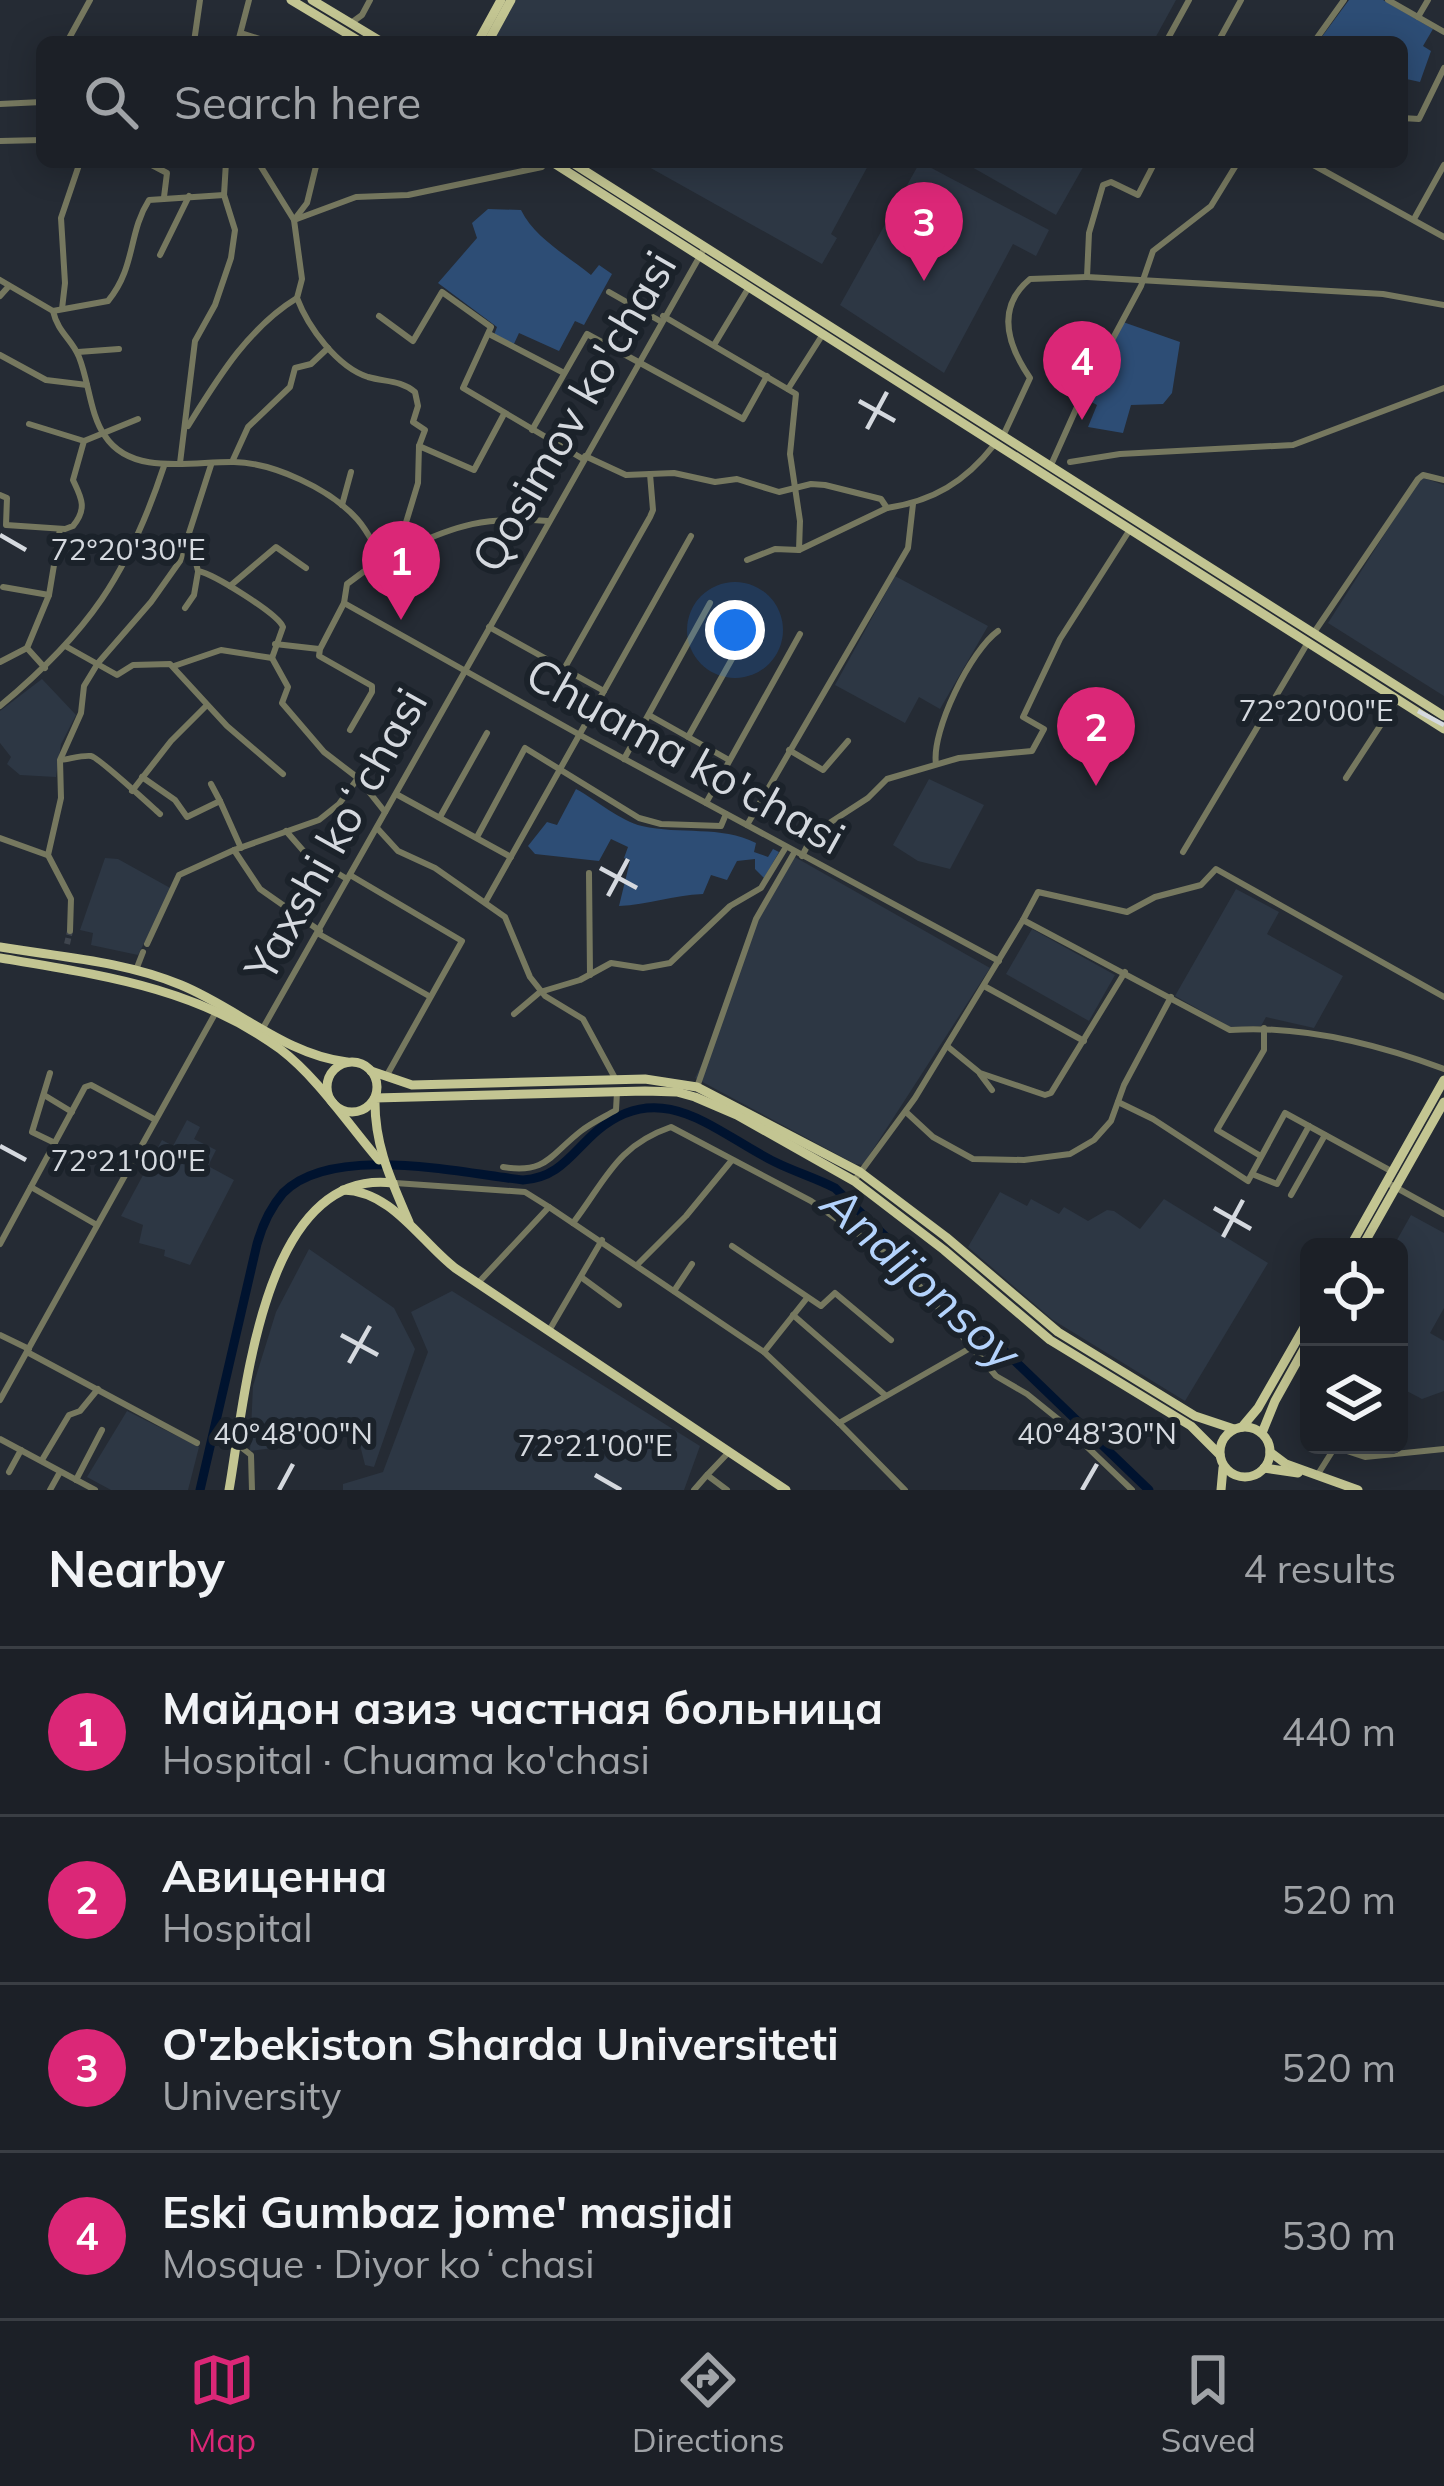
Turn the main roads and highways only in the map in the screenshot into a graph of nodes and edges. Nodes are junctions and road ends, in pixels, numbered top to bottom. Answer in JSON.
{"nodes":[{"id":1,"x":291,"y":0,"type":"edge"},
{"id":2,"x":312,"y":0,"type":"edge"},
{"id":3,"x":501,"y":0,"type":"edge"},
{"id":4,"x":511,"y":0,"type":"edge"},
{"id":5,"x":347,"y":33,"type":"edge"},
{"id":6,"x":481,"y":36,"type":"edge"},
{"id":7,"x":491,"y":36,"type":"edge"},
{"id":8,"x":559,"y":168,"type":"edge"},
{"id":9,"x":581,"y":168,"type":"edge"},
{"id":10,"x":703,"y":251,"type":"junction"},
{"id":11,"x":1048,"y":471,"type":"junction"},
{"id":12,"x":1187,"y":560,"type":"junction"},
{"id":13,"x":1310,"y":639,"type":"junction"},
{"id":14,"x":1444,"y":716,"type":"edge"},
{"id":15,"x":1444,"y":729,"type":"edge"},
{"id":16,"x":0,"y":947,"type":"edge"},
{"id":17,"x":0,"y":958,"type":"edge"},
{"id":18,"x":347,"y":1062,"type":"junction"},
{"id":19,"x":371,"y":1071,"type":"junction"},
{"id":20,"x":1444,"y":1080,"type":"edge"},
{"id":21,"x":617,"y":1086,"type":"junction"},
{"id":22,"x":375,"y":1098,"type":"junction"},
{"id":23,"x":1444,"y":1102,"type":"edge"},
{"id":24,"x":332,"y":1104,"type":"junction"},
{"id":25,"x":383,"y":1164,"type":"junction"},
{"id":26,"x":857,"y":1177,"type":"junction"},
{"id":27,"x":1392,"y":1180,"type":"junction"},
{"id":28,"x":393,"y":1183,"type":"junction"},
{"id":29,"x":343,"y":1190,"type":"junction"},
{"id":30,"x":409,"y":1222,"type":"junction"},
{"id":31,"x":1356,"y":1238,"type":"edge"},
{"id":32,"x":1366,"y":1238,"type":"edge"},
{"id":33,"x":1300,"y":1335,"type":"edge"},
{"id":34,"x":1306,"y":1346,"type":"edge"},
{"id":35,"x":1238,"y":1428,"type":"junction"},
{"id":36,"x":1262,"y":1433,"type":"junction"},
{"id":37,"x":1270,"y":1452,"type":"junction"},
{"id":38,"x":1221,"y":1459,"type":"junction"},
{"id":39,"x":1264,"y":1468,"type":"junction"},
{"id":40,"x":1244,"y":1477,"type":"junction"},
{"id":41,"x":229,"y":1490,"type":"edge"},
{"id":42,"x":786,"y":1490,"type":"edge"},
{"id":43,"x":1221,"y":1490,"type":"edge"},
{"id":44,"x":1232,"y":1490,"type":"edge"},
{"id":45,"x":1342,"y":1490,"type":"edge"},
{"id":46,"x":1355,"y":1490,"type":"edge"}],
"edges":[{"from":1,"to":5,"type":"main road"},
{"from":2,"to":5,"type":"main road"},
{"from":3,"to":6,"type":"main road"},
{"from":4,"to":7,"type":"main road"},
{"from":8,"to":10,"type":"main road"},
{"from":9,"to":10,"type":"main road"},
{"from":10,"to":11,"type":"main road"},
{"from":10,"to":11,"type":"main road"},
{"from":11,"to":12,"type":"main road"},
{"from":11,"to":12,"type":"main road"},
{"from":12,"to":13,"type":"main road"},
{"from":13,"to":14,"type":"main road"},
{"from":13,"to":15,"type":"main road"},
{"from":16,"to":18,"type":"main road"},
{"from":17,"to":24,"type":"main road"},
{"from":18,"to":19,"type":"main road"},
{"from":18,"to":24,"type":"main road"},
{"from":19,"to":21,"type":"main road"},
{"from":19,"to":22,"type":"main road"},
{"from":20,"to":27,"type":"main road"},
{"from":21,"to":22,"type":"main road"},
{"from":21,"to":26,"type":"main road"},
{"from":21,"to":26,"type":"main road"},
{"from":22,"to":24,"type":"main road"},
{"from":22,"to":25,"type":"main road"},
{"from":23,"to":27,"type":"main road"},
{"from":24,"to":25,"type":"main road"},
{"from":25,"to":28,"type":"main road"},
{"from":26,"to":35,"type":"main road"},
{"from":26,"to":38,"type":"main road"},
{"from":27,"to":31,"type":"main road"},
{"from":27,"to":32,"type":"main road"},
{"from":28,"to":29,"type":"main road"},
{"from":28,"to":30,"type":"main road"},
{"from":29,"to":30,"type":"main road"},
{"from":29,"to":41,"type":"main road"},
{"from":30,"to":42,"type":"main road"},
{"from":33,"to":35,"type":"main road"},
{"from":34,"to":36,"type":"main road"},
{"from":35,"to":36,"type":"main road"},
{"from":35,"to":38,"type":"main road"},
{"from":36,"to":37,"type":"main road"},
{"from":37,"to":39,"type":"main road"},
{"from":37,"to":46,"type":"main road"},
{"from":38,"to":40,"type":"main road"},
{"from":38,"to":43,"type":"main road"},
{"from":39,"to":40,"type":"main road"},
{"from":39,"to":45,"type":"main road"},
{"from":40,"to":44,"type":"main road"}]}
